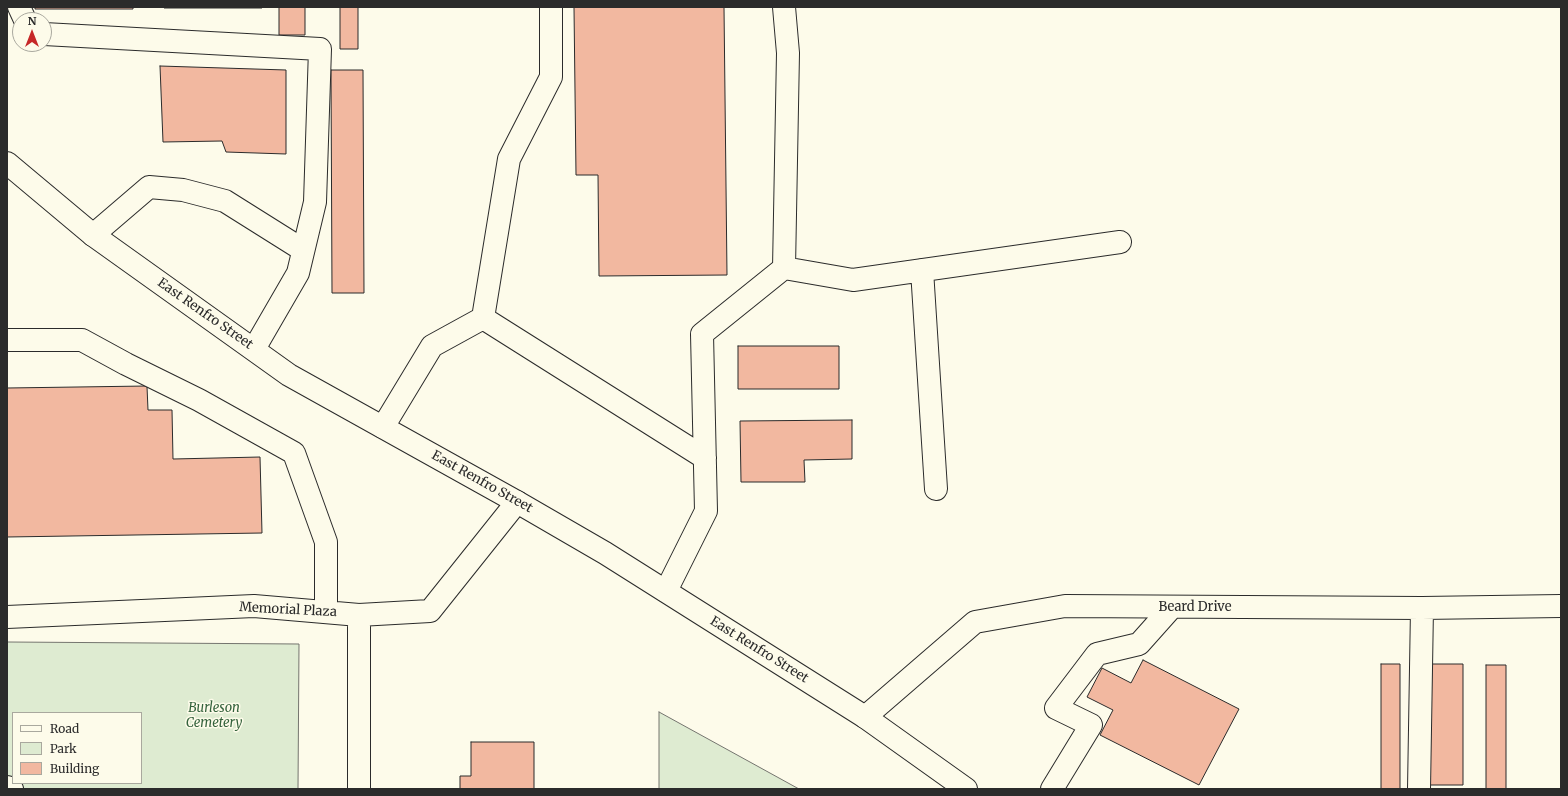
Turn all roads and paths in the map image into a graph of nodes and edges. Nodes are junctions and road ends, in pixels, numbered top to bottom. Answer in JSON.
{"nodes":[{"id":1,"x":551,"y":7,"type":"edge"},
{"id":2,"x":784,"y":7,"type":"edge"},
{"id":3,"x":52,"y":34,"type":"edge"},
{"id":4,"x":7,"y":163,"type":"edge"},
{"id":5,"x":93,"y":235,"type":"junction"},
{"id":6,"x":1120,"y":242,"type":"dead end"},
{"id":7,"x":303,"y":250,"type":"junction"},
{"id":8,"x":784,"y":268,"type":"junction"},
{"id":9,"x":922,"y":270,"type":"junction"},
{"id":10,"x":483,"y":318,"type":"junction"},
{"id":11,"x":7,"y":340,"type":"edge"},
{"id":12,"x":254,"y":349,"type":"junction"},
{"id":13,"x":384,"y":427,"type":"junction"},
{"id":14,"x":705,"y":458,"type":"junction"},
{"id":15,"x":936,"y":489,"type":"dead end"},
{"id":16,"x":517,"y":502,"type":"junction"},
{"id":17,"x":666,"y":592,"type":"junction"},
{"id":18,"x":1561,"y":606,"type":"edge"},
{"id":19,"x":1172,"y":607,"type":"junction"},
{"id":20,"x":1422,"y":608,"type":"junction"},
{"id":21,"x":326,"y":612,"type":"junction"},
{"id":22,"x":359,"y":615,"type":"junction"},
{"id":23,"x":7,"y":617,"type":"edge"},
{"id":24,"x":865,"y":717,"type":"junction"},
{"id":25,"x":7,"y":787,"type":"edge"},
{"id":26,"x":12,"y":789,"type":"edge"},
{"id":27,"x":359,"y":789,"type":"edge"},
{"id":28,"x":966,"y":789,"type":"edge"},
{"id":29,"x":1052,"y":789,"type":"edge"},
{"id":30,"x":1419,"y":789,"type":"edge"}],
"edges":[{"from":1,"to":10,"type":"street"},
{"from":2,"to":8,"type":"street"},
{"from":3,"to":7,"type":"street"},
{"from":4,"to":5,"type":"street","name":"East Renfro Street"},
{"from":5,"to":7,"type":"street"},
{"from":5,"to":12,"type":"street","name":"East Renfro Street"},
{"from":6,"to":9,"type":"street"},
{"from":7,"to":12,"type":"street"},
{"from":8,"to":9,"type":"street"},
{"from":8,"to":14,"type":"street"},
{"from":9,"to":15,"type":"street"},
{"from":10,"to":13,"type":"street"},
{"from":10,"to":14,"type":"street"},
{"from":11,"to":21,"type":"street"},
{"from":12,"to":13,"type":"street","name":"East Renfro Street"},
{"from":13,"to":16,"type":"street","name":"East Renfro Street"},
{"from":14,"to":17,"type":"street"},
{"from":16,"to":17,"type":"street","name":"East Renfro Street"},
{"from":16,"to":22,"type":"street","name":"Memorial Plaza"},
{"from":17,"to":24,"type":"street","name":"East Renfro Street"},
{"from":18,"to":20,"type":"street","name":"Beard Drive"},
{"from":19,"to":20,"type":"street","name":"Beard Drive"},
{"from":19,"to":24,"type":"street","name":"Beard Drive"},
{"from":19,"to":29,"type":"street"},
{"from":20,"to":30,"type":"street"},
{"from":21,"to":22,"type":"street","name":"Memorial Plaza"},
{"from":21,"to":23,"type":"street","name":"Memorial Plaza"},
{"from":22,"to":27,"type":"street"},
{"from":24,"to":28,"type":"street","name":"East Renfro Street"},
{"from":25,"to":26,"type":"street"}]}
